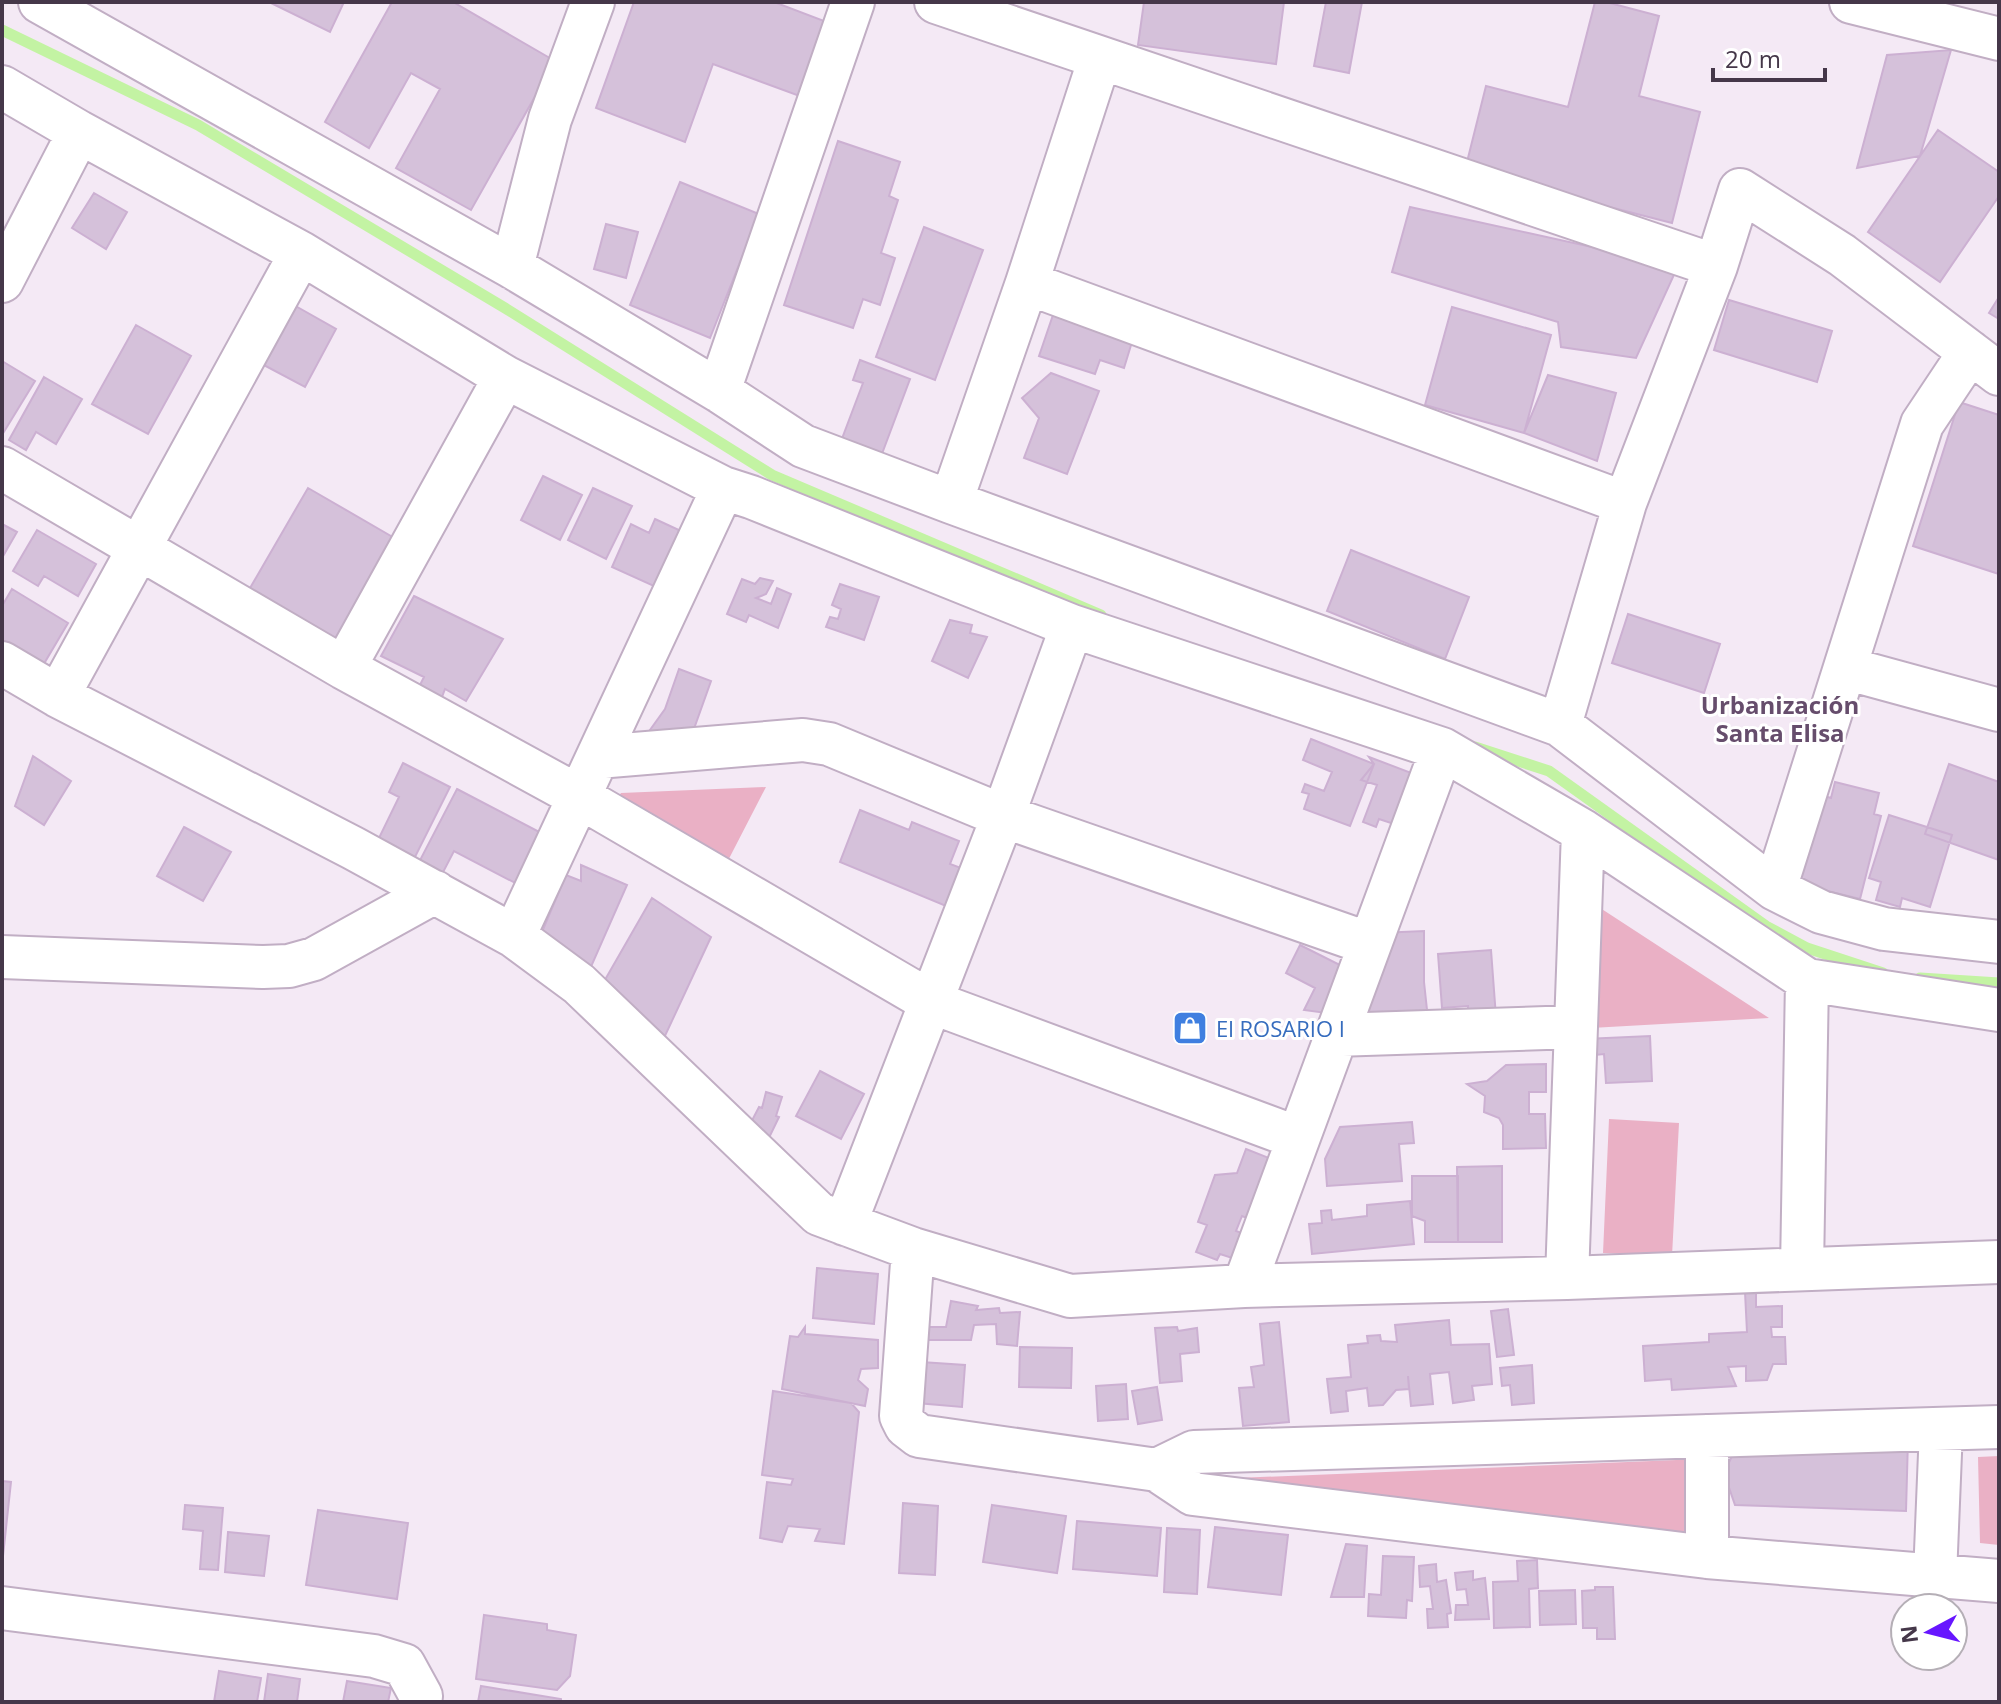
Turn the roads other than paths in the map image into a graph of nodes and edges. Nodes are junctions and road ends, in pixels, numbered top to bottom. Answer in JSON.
{"nodes":[{"id":1,"x":40,"y":2,"type":"edge"},
{"id":2,"x":853,"y":2,"type":"edge"},
{"id":3,"x":936,"y":2,"type":"edge"},
{"id":4,"x":1851,"y":2,"type":"edge"},
{"id":5,"x":580,"y":7,"type":"edge"},
{"id":6,"x":1999,"y":39,"type":"edge"},
{"id":7,"x":1100,"y":58,"type":"junction"},
{"id":8,"x":2,"y":87,"type":"edge"},
{"id":9,"x":79,"y":132,"type":"junction"},
{"id":10,"x":301,"y":253,"type":"junction"},
{"id":11,"x":1716,"y":266,"type":"junction"},
{"id":12,"x":512,"y":267,"type":"junction"},
{"id":13,"x":2,"y":281,"type":"edge"},
{"id":14,"x":1027,"y":283,"type":"junction"},
{"id":15,"x":1985,"y":363,"type":"edge"},
{"id":16,"x":505,"y":377,"type":"junction"},
{"id":17,"x":719,"y":391,"type":"junction"},
{"id":18,"x":2,"y":468,"type":"edge"},
{"id":19,"x":723,"y":488,"type":"junction"},
{"id":20,"x":951,"y":502,"type":"junction"},
{"id":21,"x":1625,"y":503,"type":"junction"},
{"id":22,"x":139,"y":548,"type":"junction"},
{"id":23,"x":1072,"y":626,"type":"junction"},
{"id":24,"x":2,"y":663,"type":"edge"},
{"id":25,"x":344,"y":668,"type":"junction"},
{"id":26,"x":1845,"y":668,"type":"junction"},
{"id":27,"x":58,"y":696,"type":"junction"},
{"id":28,"x":1999,"y":710,"type":"edge"},
{"id":29,"x":1560,"y":725,"type":"junction"},
{"id":30,"x":1442,"y":749,"type":"junction"},
{"id":31,"x":598,"y":757,"type":"junction"},
{"id":32,"x":578,"y":796,"type":"junction"},
{"id":33,"x":1003,"y":816,"type":"junction"},
{"id":34,"x":1583,"y":831,"type":"junction"},
{"id":35,"x":1775,"y":889,"type":"junction"},
{"id":36,"x":435,"y":892,"type":"junction"},
{"id":37,"x":514,"y":936,"type":"junction"},
{"id":38,"x":1999,"y":942,"type":"edge"},
{"id":39,"x":1370,"y":944,"type":"junction"},
{"id":40,"x":2,"y":957,"type":"edge"},
{"id":41,"x":1807,"y":980,"type":"junction"},
{"id":42,"x":931,"y":1002,"type":"junction"},
{"id":43,"x":1999,"y":1010,"type":"edge"},
{"id":44,"x":1576,"y":1027,"type":"junction"},
{"id":45,"x":1335,"y":1035,"type":"junction"},
{"id":46,"x":1298,"y":1138,"type":"junction"},
{"id":47,"x":845,"y":1224,"type":"junction"},
{"id":48,"x":913,"y":1249,"type":"junction"},
{"id":49,"x":1999,"y":1262,"type":"edge"},
{"id":50,"x":1802,"y":1269,"type":"junction"},
{"id":51,"x":1567,"y":1278,"type":"junction"},
{"id":52,"x":1244,"y":1286,"type":"junction"},
{"id":53,"x":1999,"y":1427,"type":"edge"},
{"id":54,"x":1941,"y":1429,"type":"junction"},
{"id":55,"x":1707,"y":1436,"type":"junction"},
{"id":56,"x":1157,"y":1470,"type":"junction"},
{"id":57,"x":1707,"y":1557,"type":"junction"},
{"id":58,"x":1935,"y":1576,"type":"junction"},
{"id":59,"x":1999,"y":1581,"type":"edge"},
{"id":60,"x":2,"y":1608,"type":"edge"},
{"id":61,"x":420,"y":1702,"type":"edge"}],
"edges":[{"from":1,"to":12,"type":"street"},
{"from":2,"to":17,"type":"street"},
{"from":3,"to":7,"type":"street"},
{"from":4,"to":6,"type":"street"},
{"from":5,"to":12,"type":"street"},
{"from":7,"to":11,"type":"street"},
{"from":7,"to":14,"type":"street"},
{"from":8,"to":9,"type":"street"},
{"from":9,"to":10,"type":"street"},
{"from":9,"to":13,"type":"street"},
{"from":10,"to":16,"type":"street"},
{"from":10,"to":22,"type":"street"},
{"from":11,"to":15,"type":"street"},
{"from":11,"to":21,"type":"street"},
{"from":12,"to":17,"type":"street"},
{"from":14,"to":20,"type":"street"},
{"from":14,"to":21,"type":"street"},
{"from":15,"to":26,"type":"street"},
{"from":16,"to":19,"type":"street"},
{"from":16,"to":25,"type":"street"},
{"from":17,"to":20,"type":"street"},
{"from":18,"to":22,"type":"street"},
{"from":19,"to":23,"type":"street"},
{"from":19,"to":31,"type":"street"},
{"from":20,"to":29,"type":"street"},
{"from":21,"to":29,"type":"street"},
{"from":22,"to":25,"type":"street"},
{"from":22,"to":27,"type":"street"},
{"from":23,"to":30,"type":"street"},
{"from":23,"to":33,"type":"street"},
{"from":24,"to":27,"type":"street"},
{"from":25,"to":32,"type":"street"},
{"from":26,"to":28,"type":"street"},
{"from":26,"to":35,"type":"street"},
{"from":27,"to":36,"type":"street"},
{"from":29,"to":35,"type":"street"},
{"from":30,"to":34,"type":"street"},
{"from":30,"to":39,"type":"street"},
{"from":31,"to":32,"type":"street"},
{"from":31,"to":33,"type":"street"},
{"from":32,"to":37,"type":"street"},
{"from":32,"to":42,"type":"street"},
{"from":33,"to":39,"type":"street"},
{"from":33,"to":42,"type":"street"},
{"from":34,"to":41,"type":"street"},
{"from":34,"to":44,"type":"street"},
{"from":35,"to":38,"type":"street"},
{"from":36,"to":37,"type":"street"},
{"from":36,"to":40,"type":"street"},
{"from":37,"to":47,"type":"street"},
{"from":39,"to":45,"type":"street"},
{"from":41,"to":43,"type":"street"},
{"from":41,"to":50,"type":"street"},
{"from":42,"to":46,"type":"street"},
{"from":42,"to":47,"type":"street"},
{"from":44,"to":45,"type":"street"},
{"from":44,"to":51,"type":"street"},
{"from":45,"to":46,"type":"street"},
{"from":46,"to":52,"type":"street"},
{"from":47,"to":48,"type":"street"},
{"from":48,"to":52,"type":"street"},
{"from":48,"to":56,"type":"street"},
{"from":49,"to":50,"type":"street"},
{"from":50,"to":51,"type":"street"},
{"from":51,"to":52,"type":"street"},
{"from":53,"to":54,"type":"street"},
{"from":54,"to":55,"type":"street"},
{"from":54,"to":58,"type":"street"},
{"from":55,"to":56,"type":"street"},
{"from":55,"to":57,"type":"street"},
{"from":56,"to":57,"type":"street"},
{"from":57,"to":58,"type":"street"},
{"from":58,"to":59,"type":"street"},
{"from":60,"to":61,"type":"street"}]}
